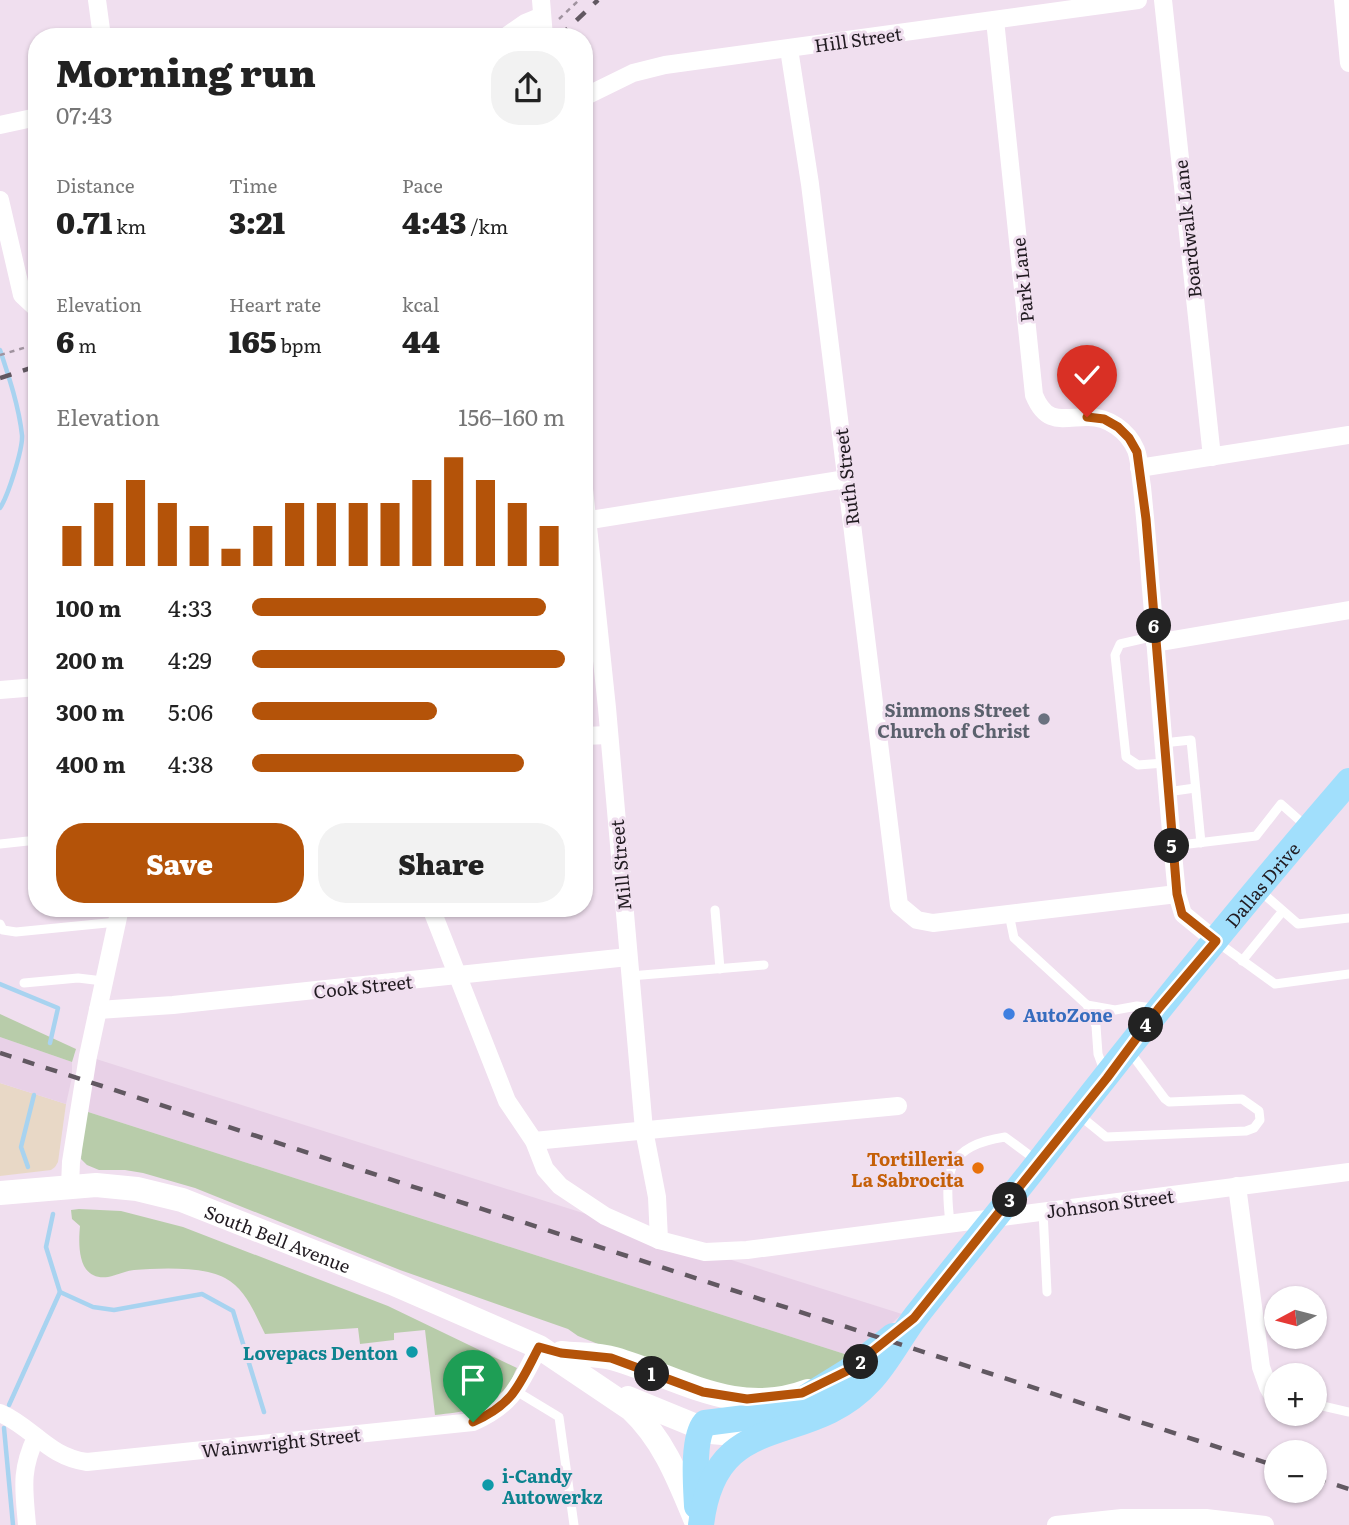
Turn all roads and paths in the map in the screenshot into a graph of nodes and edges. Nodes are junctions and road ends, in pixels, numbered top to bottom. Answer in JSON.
{"nodes":[{"id":1,"x":97,"y":0,"type":"edge"},
{"id":2,"x":579,"y":0,"type":"edge"},
{"id":3,"x":1138,"y":0,"type":"edge"},
{"id":4,"x":1163,"y":0,"type":"edge"},
{"id":5,"x":1342,"y":0,"type":"edge"},
{"id":6,"x":547,"y":12,"type":"edge"},
{"id":7,"x":995,"y":20,"type":"junction"},
{"id":8,"x":101,"y":28,"type":"edge"},
{"id":9,"x":518,"y":28,"type":"edge"},
{"id":10,"x":789,"y":49,"type":"junction"},
{"id":11,"x":1349,"y":63,"type":"edge"},
{"id":12,"x":593,"y":93,"type":"edge"},
{"id":13,"x":28,"y":119,"type":"edge"},
{"id":14,"x":0,"y":125,"type":"edge"},
{"id":15,"x":0,"y":200,"type":"edge"},
{"id":16,"x":28,"y":301,"type":"edge"},
{"id":17,"x":28,"y":347,"type":"edge"},
{"id":18,"x":0,"y":355,"type":"edge"},
{"id":19,"x":1349,"y":435,"type":"edge"},
{"id":20,"x":1212,"y":457,"type":"junction"},
{"id":21,"x":1139,"y":468,"type":"junction"},
{"id":22,"x":846,"y":479,"type":"junction"},
{"id":23,"x":593,"y":520,"type":"edge"},
{"id":24,"x":593,"y":589,"type":"edge"},
{"id":25,"x":1349,"y":610,"type":"edge"},
{"id":26,"x":1155,"y":639,"type":"junction"},
{"id":27,"x":28,"y":688,"type":"edge"},
{"id":28,"x":0,"y":690,"type":"edge"},
{"id":29,"x":608,"y":735,"type":"junction"},
{"id":30,"x":593,"y":736,"type":"edge"},
{"id":31,"x":1163,"y":743,"type":"junction"},
{"id":32,"x":1164,"y":763,"type":"junction"},
{"id":33,"x":1349,"y":781,"type":"edge"},
{"id":34,"x":1195,"y":788,"type":"junction"},
{"id":35,"x":1167,"y":792,"type":"junction"},
{"id":36,"x":1308,"y":828,"type":"junction"},
{"id":37,"x":28,"y":841,"type":"edge"},
{"id":38,"x":1201,"y":843,"type":"junction"},
{"id":39,"x":0,"y":844,"type":"edge"},
{"id":40,"x":1172,"y":846,"type":"junction"},
{"id":41,"x":1258,"y":890,"type":"junction"},
{"id":42,"x":1177,"y":894,"type":"junction"},
{"id":43,"x":715,"y":910,"type":"dead end"},
{"id":44,"x":1282,"y":912,"type":"junction"},
{"id":45,"x":1009,"y":914,"type":"junction"},
{"id":46,"x":106,"y":917,"type":"edge"},
{"id":47,"x":118,"y":917,"type":"edge"},
{"id":48,"x":435,"y":917,"type":"edge"},
{"id":49,"x":1349,"y":918,"type":"edge"},
{"id":50,"x":0,"y":924,"type":"edge"},
{"id":51,"x":1216,"y":941,"type":"junction"},
{"id":52,"x":628,"y":957,"type":"junction"},
{"id":53,"x":1242,"y":961,"type":"junction"},
{"id":54,"x":764,"y":965,"type":"dead end"},
{"id":55,"x":720,"y":969,"type":"junction"},
{"id":56,"x":457,"y":974,"type":"junction"},
{"id":57,"x":1349,"y":974,"type":"edge"},
{"id":58,"x":630,"y":976,"type":"junction"},
{"id":59,"x":103,"y":981,"type":"junction"},
{"id":60,"x":24,"y":983,"type":"dead end"},
{"id":61,"x":1087,"y":1005,"type":"junction"},
{"id":62,"x":1159,"y":1008,"type":"junction"},
{"id":63,"x":98,"y":1010,"type":"junction"},
{"id":64,"x":1128,"y":1048,"type":"junction"},
{"id":65,"x":1107,"y":1078,"type":"junction"},
{"id":66,"x":898,"y":1107,"type":"dead end"},
{"id":67,"x":1078,"y":1114,"type":"junction"},
{"id":68,"x":644,"y":1130,"type":"junction"},
{"id":69,"x":534,"y":1141,"type":"junction"},
{"id":70,"x":1039,"y":1162,"type":"junction"},
{"id":71,"x":1349,"y":1172,"type":"edge"},
{"id":72,"x":70,"y":1186,"type":"junction"},
{"id":73,"x":1237,"y":1186,"type":"junction"},
{"id":74,"x":0,"y":1194,"type":"edge"},
{"id":75,"x":1043,"y":1211,"type":"junction"},
{"id":76,"x":995,"y":1219,"type":"junction"},
{"id":77,"x":950,"y":1223,"type":"junction"},
{"id":78,"x":659,"y":1240,"type":"junction"},
{"id":79,"x":1047,"y":1292,"type":"dead end"},
{"id":80,"x":914,"y":1318,"type":"junction"},
{"id":81,"x":547,"y":1350,"type":"junction"},
{"id":82,"x":1264,"y":1376,"type":"edge"},
{"id":83,"x":585,"y":1378,"type":"junction"},
{"id":84,"x":832,"y":1380,"type":"junction"},
{"id":85,"x":516,"y":1391,"type":"junction"},
{"id":86,"x":703,"y":1392,"type":"joint"},
{"id":87,"x":1327,"y":1407,"type":"edge"},
{"id":88,"x":1349,"y":1412,"type":"edge"},
{"id":89,"x":0,"y":1413,"type":"edge"},
{"id":90,"x":701,"y":1427,"type":"junction"},
{"id":91,"x":788,"y":1427,"type":"junction"},
{"id":92,"x":36,"y":1437,"type":"junction"},
{"id":93,"x":27,"y":1525,"type":"edge"},
{"id":94,"x":574,"y":1525,"type":"edge"},
{"id":95,"x":699,"y":1525,"type":"edge"},
{"id":96,"x":1056,"y":1525,"type":"edge"},
{"id":97,"x":1265,"y":1525,"type":"edge"}],
"edges":[{"from":1,"to":8,"type":"street"},
{"from":2,"to":6,"type":"path"},
{"from":3,"to":7,"type":"street","name":"Hill Street"},
{"from":4,"to":20,"type":"street","name":"Boardwalk Lane"},
{"from":5,"to":11,"type":"street"},
{"from":6,"to":9,"type":"street"},
{"from":7,"to":10,"type":"street","name":"Hill Street"},
{"from":7,"to":21,"type":"street","name":"Park Lane"},
{"from":10,"to":12,"type":"street","name":"Hill Street"},
{"from":10,"to":22,"type":"street","name":"Ruth Street"},
{"from":13,"to":14,"type":"street"},
{"from":15,"to":16,"type":"street"},
{"from":17,"to":18,"type":"path"},
{"from":19,"to":20,"type":"street"},
{"from":20,"to":21,"type":"street"},
{"from":21,"to":26,"type":"street","name":"Park Lane"},
{"from":22,"to":23,"type":"street"},
{"from":22,"to":45,"type":"street","name":"Ruth Street"},
{"from":24,"to":29,"type":"street","name":"Mill Street"},
{"from":25,"to":26,"type":"street"},
{"from":26,"to":31,"type":"street","name":"Park Lane"},
{"from":26,"to":32,"type":"lane"},
{"from":27,"to":28,"type":"street"},
{"from":29,"to":30,"type":"street"},
{"from":29,"to":52,"type":"street","name":"Mill Street"},
{"from":31,"to":32,"type":"street","name":"Park Lane"},
{"from":31,"to":34,"type":"lane"},
{"from":32,"to":35,"type":"street","name":"Park Lane"},
{"from":33,"to":36,"type":"main road","name":"Dallas Drive"},
{"from":34,"to":35,"type":"lane"},
{"from":34,"to":38,"type":"lane"},
{"from":35,"to":40,"type":"street","name":"Park Lane"},
{"from":36,"to":38,"type":"lane"},
{"from":36,"to":41,"type":"main road","name":"Dallas Drive"},
{"from":37,"to":39,"type":"lane"},
{"from":38,"to":40,"type":"lane"},
{"from":40,"to":42,"type":"street","name":"Park Lane"},
{"from":41,"to":44,"type":"lane"},
{"from":41,"to":51,"type":"main road","name":"Dallas Drive"},
{"from":42,"to":45,"type":"street"},
{"from":42,"to":51,"type":"street"},
{"from":43,"to":55,"type":"lane"},
{"from":44,"to":49,"type":"lane"},
{"from":44,"to":53,"type":"lane"},
{"from":45,"to":61,"type":"lane"},
{"from":46,"to":50,"type":"lane"},
{"from":47,"to":59,"type":"street"},
{"from":48,"to":56,"type":"street","name":"Johnson Street"},
{"from":51,"to":53,"type":"lane"},
{"from":51,"to":62,"type":"main road","name":"Dallas Drive"},
{"from":52,"to":56,"type":"street","name":"Cook Street"},
{"from":52,"to":58,"type":"street","name":"Mill Street"},
{"from":53,"to":57,"type":"lane"},
{"from":54,"to":55,"type":"lane"},
{"from":55,"to":58,"type":"lane"},
{"from":56,"to":63,"type":"street","name":"Cook Street"},
{"from":56,"to":69,"type":"street","name":"Johnson Street"},
{"from":58,"to":68,"type":"street","name":"Mill Street"},
{"from":59,"to":60,"type":"lane"},
{"from":59,"to":63,"type":"street"},
{"from":61,"to":62,"type":"lane"},
{"from":61,"to":65,"type":"lane"},
{"from":62,"to":64,"type":"main road","name":"Dallas Drive"},
{"from":63,"to":72,"type":"street"},
{"from":64,"to":65,"type":"main road","name":"Dallas Drive"},
{"from":64,"to":67,"type":"lane"},
{"from":65,"to":67,"type":"main road","name":"Dallas Drive"},
{"from":66,"to":68,"type":"street"},
{"from":67,"to":70,"type":"main road","name":"Dallas Drive"},
{"from":68,"to":69,"type":"street"},
{"from":68,"to":78,"type":"street","name":"Mill Street"},
{"from":69,"to":78,"type":"street","name":"Johnson Street"},
{"from":70,"to":76,"type":"main road","name":"Dallas Drive"},
{"from":70,"to":77,"type":"lane"},
{"from":71,"to":73,"type":"street","name":"Johnson Street"},
{"from":72,"to":74,"type":"main road","name":"South Bell Avenue"},
{"from":72,"to":81,"type":"main road","name":"South Bell Avenue"},
{"from":73,"to":75,"type":"street","name":"Johnson Street"},
{"from":73,"to":82,"type":"street"},
{"from":75,"to":76,"type":"street","name":"Johnson Street"},
{"from":75,"to":79,"type":"lane"},
{"from":76,"to":77,"type":"street","name":"Johnson Street"},
{"from":76,"to":80,"type":"main road","name":"Dallas Drive"},
{"from":77,"to":78,"type":"street","name":"Johnson Street"},
{"from":80,"to":84,"type":"main road","name":"Dallas Drive"},
{"from":80,"to":91,"type":"main road","name":"Dallas Drive"},
{"from":81,"to":83,"type":"main road","name":"South Bell Avenue"},
{"from":81,"to":85,"type":"street","name":"Wainwright Street"},
{"from":81,"to":86,"type":"main road","name":"South Bell Avenue"},
{"from":81,"to":90,"type":"main road","name":"South Bell Avenue"},
{"from":83,"to":90,"type":"main road","name":"South Bell Avenue"},
{"from":83,"to":95,"type":"main road","name":"South Bell Avenue"},
{"from":84,"to":86,"type":"main road","name":"Dallas Drive"},
{"from":84,"to":90,"type":"main road","name":"Dallas Drive"},
{"from":85,"to":92,"type":"street","name":"Wainwright Street"},
{"from":85,"to":94,"type":"lane"},
{"from":87,"to":88,"type":"lane"},
{"from":89,"to":92,"type":"street","name":"Wainwright Street"},
{"from":90,"to":91,"type":"main road","name":"Dallas Drive"},
{"from":90,"to":95,"type":"main road"},
{"from":91,"to":95,"type":"main road","name":"Dallas Drive"},
{"from":92,"to":93,"type":"street"},
{"from":96,"to":97,"type":"street"}]}
